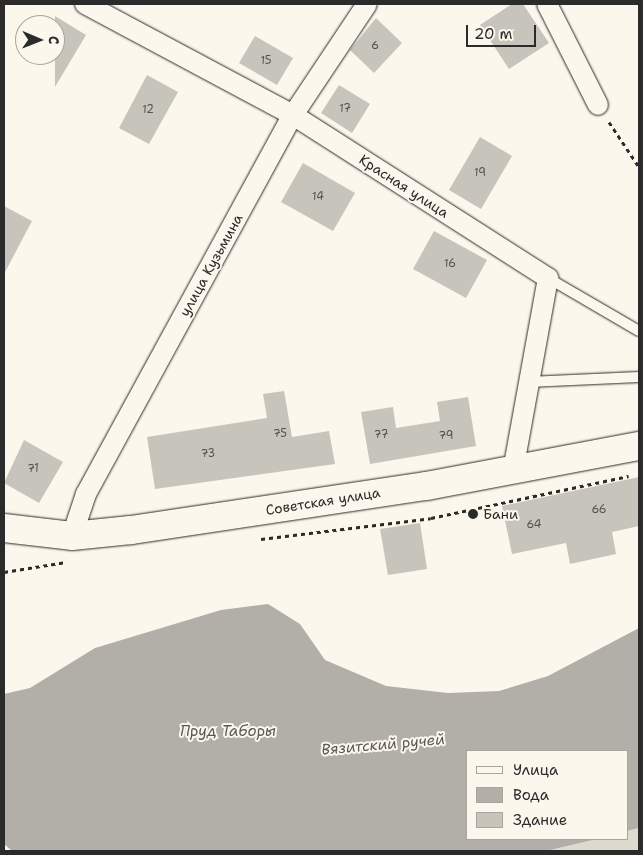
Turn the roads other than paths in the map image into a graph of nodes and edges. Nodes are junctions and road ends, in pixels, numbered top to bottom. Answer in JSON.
{"nodes":[{"id":1,"x":85,"y":4,"type":"edge"},
{"id":2,"x":367,"y":4,"type":"edge"},
{"id":3,"x":547,"y":4,"type":"edge"},
{"id":4,"x":598,"y":105,"type":"road end"},
{"id":5,"x":293,"y":115,"type":"junction"},
{"id":6,"x":548,"y":278,"type":"junction"},
{"id":7,"x":639,"y":331,"type":"edge"},
{"id":8,"x":639,"y":377,"type":"edge"},
{"id":9,"x":527,"y":382,"type":"junction"},
{"id":10,"x":639,"y":446,"type":"edge"},
{"id":11,"x":513,"y":471,"type":"junction"},
{"id":12,"x":4,"y":528,"type":"edge"},
{"id":13,"x":72,"y":536,"type":"junction"}],
"edges":[{"from":1,"to":5,"type":"street","name":"Красная улица"},
{"from":2,"to":5,"type":"street","name":"улица Кузьмина"},
{"from":3,"to":4,"type":"street"},
{"from":5,"to":6,"type":"street","name":"Красная улица"},
{"from":5,"to":13,"type":"street","name":"улица Кузьмина"},
{"from":6,"to":7,"type":"lane"},
{"from":6,"to":9,"type":"street"},
{"from":8,"to":9,"type":"lane"},
{"from":9,"to":11,"type":"street"},
{"from":10,"to":11,"type":"main road","name":"Советская улица"},
{"from":11,"to":13,"type":"main road","name":"Советская улица"},
{"from":12,"to":13,"type":"main road","name":"Советская улица"}]}
